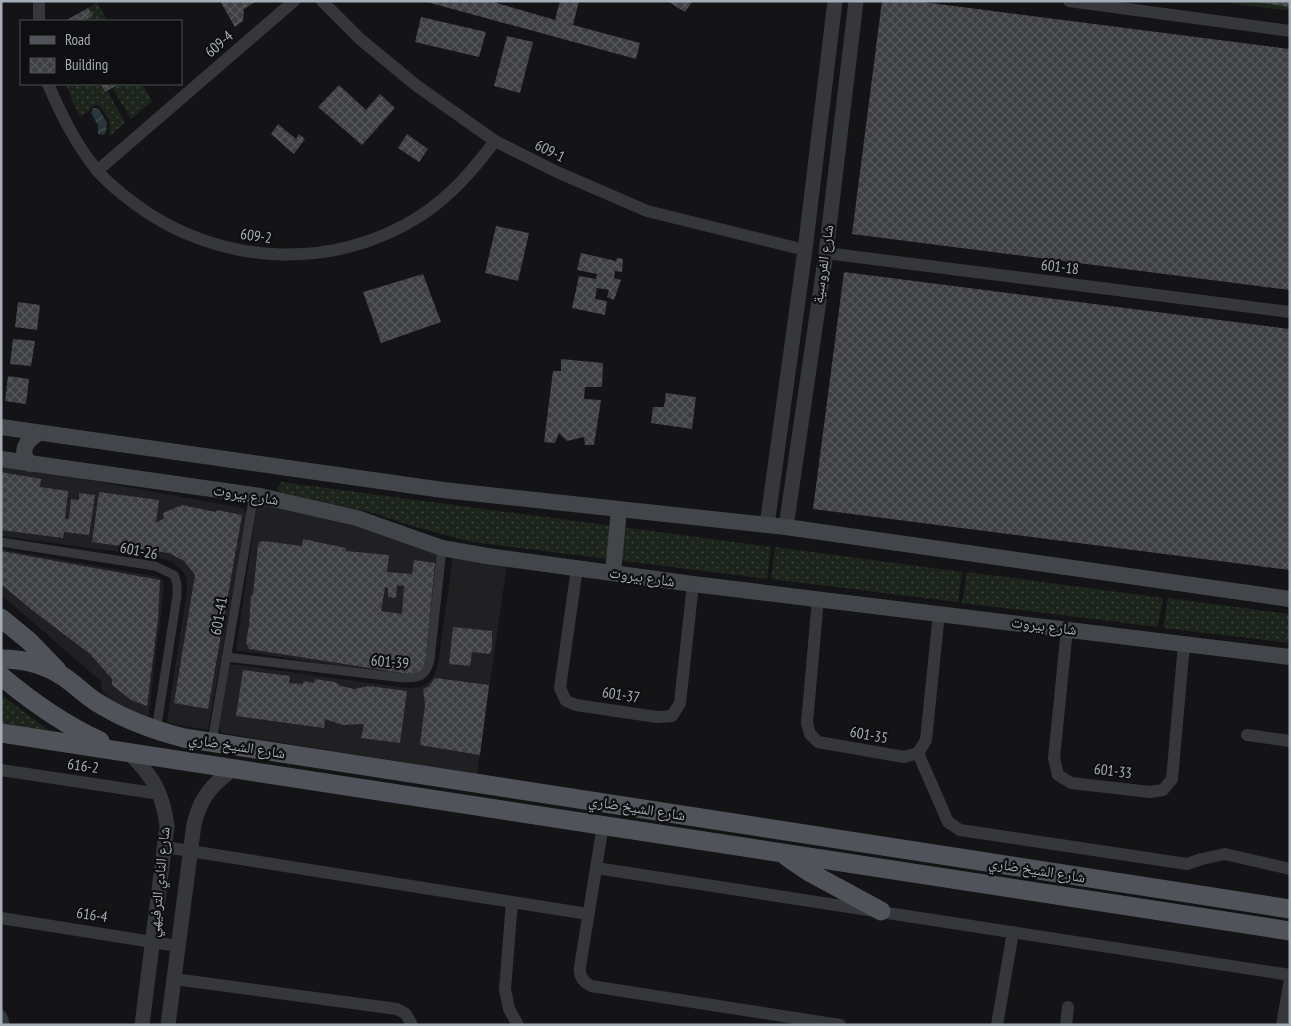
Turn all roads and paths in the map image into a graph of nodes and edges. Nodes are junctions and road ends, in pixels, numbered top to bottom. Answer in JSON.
{"nodes":[{"id":1,"x":39,"y":1,"type":"edge"},
{"id":2,"x":294,"y":1,"type":"edge"},
{"id":3,"x":322,"y":1,"type":"edge"},
{"id":4,"x":835,"y":1,"type":"edge"},
{"id":5,"x":856,"y":1,"type":"edge"},
{"id":6,"x":1069,"y":1,"type":"edge"},
{"id":7,"x":39,"y":20,"type":"edge"},
{"id":8,"x":1290,"y":31,"type":"edge"},
{"id":9,"x":48,"y":85,"type":"edge"},
{"id":10,"x":495,"y":141,"type":"junction"},
{"id":11,"x":97,"y":171,"type":"junction"},
{"id":12,"x":804,"y":250,"type":"junction"},
{"id":13,"x":826,"y":253,"type":"junction"},
{"id":14,"x":1290,"y":312,"type":"edge"},
{"id":15,"x":791,"y":347,"type":"junction"},
{"id":16,"x":811,"y":351,"type":"junction"},
{"id":17,"x":1,"y":427,"type":"edge"},
{"id":18,"x":39,"y":433,"type":"junction"},
{"id":19,"x":1,"y":458,"type":"edge"},
{"id":20,"x":30,"y":464,"type":"junction"},
{"id":21,"x":254,"y":495,"type":"junction"},
{"id":22,"x":619,"y":509,"type":"junction"},
{"id":23,"x":768,"y":525,"type":"junction"},
{"id":24,"x":786,"y":527,"type":"junction"},
{"id":25,"x":1,"y":542,"type":"edge"},
{"id":26,"x":442,"y":548,"type":"junction"},
{"id":27,"x":577,"y":568,"type":"junction"},
{"id":28,"x":613,"y":573,"type":"junction"},
{"id":29,"x":693,"y":584,"type":"junction"},
{"id":30,"x":818,"y":598,"type":"junction"},
{"id":31,"x":1290,"y":599,"type":"edge"},
{"id":32,"x":940,"y":613,"type":"junction"},
{"id":33,"x":1,"y":618,"type":"edge"},
{"id":34,"x":1067,"y":629,"type":"junction"},
{"id":35,"x":1184,"y":644,"type":"junction"},
{"id":36,"x":226,"y":656,"type":"junction"},
{"id":37,"x":1290,"y":657,"type":"edge"},
{"id":38,"x":1,"y":659,"type":"edge"},
{"id":39,"x":1,"y":676,"type":"edge"},
{"id":40,"x":63,"y":676,"type":"junction"},
{"id":41,"x":156,"y":731,"type":"junction"},
{"id":42,"x":1,"y":733,"type":"edge"},
{"id":43,"x":1247,"y":735,"type":"dead end"},
{"id":44,"x":1290,"y":741,"type":"edge"},
{"id":45,"x":212,"y":742,"type":"junction"},
{"id":46,"x":128,"y":751,"type":"junction"},
{"id":47,"x":918,"y":753,"type":"junction"},
{"id":48,"x":234,"y":768,"type":"junction"},
{"id":49,"x":1,"y":770,"type":"edge"},
{"id":50,"x":160,"y":794,"type":"junction"},
{"id":51,"x":603,"y":825,"type":"junction"},
{"id":52,"x":165,"y":847,"type":"junction"},
{"id":53,"x":190,"y":851,"type":"junction"},
{"id":54,"x":782,"y":853,"type":"junction"},
{"id":55,"x":596,"y":868,"type":"junction"},
{"id":56,"x":1290,"y":869,"type":"edge"},
{"id":57,"x":512,"y":902,"type":"junction"},
{"id":58,"x":1290,"y":909,"type":"edge"},
{"id":59,"x":881,"y":911,"type":"junction"},
{"id":60,"x":588,"y":914,"type":"junction"},
{"id":61,"x":1,"y":918,"type":"edge"},
{"id":62,"x":1290,"y":931,"type":"edge"},
{"id":63,"x":1013,"y":932,"type":"junction"},
{"id":64,"x":153,"y":941,"type":"junction"},
{"id":65,"x":178,"y":946,"type":"junction"},
{"id":66,"x":1290,"y":975,"type":"edge"},
{"id":67,"x":174,"y":979,"type":"junction"},
{"id":68,"x":1290,"y":979,"type":"edge"},
{"id":69,"x":1068,"y":1007,"type":"dead end"},
{"id":70,"x":1,"y":1016,"type":"edge"},
{"id":71,"x":4,"y":1025,"type":"edge"},
{"id":72,"x":142,"y":1025,"type":"edge"},
{"id":73,"x":168,"y":1025,"type":"edge"},
{"id":74,"x":412,"y":1025,"type":"edge"},
{"id":75,"x":518,"y":1025,"type":"edge"},
{"id":76,"x":840,"y":1025,"type":"edge"},
{"id":77,"x":997,"y":1025,"type":"edge"},
{"id":78,"x":1066,"y":1025,"type":"edge"},
{"id":79,"x":1282,"y":1025,"type":"edge"}],
"edges":[{"from":1,"to":7,"type":"street"},
{"from":2,"to":11,"type":"street","name":"609-4"},
{"from":3,"to":10,"type":"street","name":"609-1"},
{"from":4,"to":12,"type":"street","name":"شارع الفروسية"},
{"from":5,"to":13,"type":"street","name":"شارع الفروسية"},
{"from":6,"to":8,"type":"street"},
{"from":9,"to":11,"type":"street","name":"609-2"},
{"from":10,"to":11,"type":"street","name":"609-2"},
{"from":10,"to":12,"type":"street","name":"609-1"},
{"from":12,"to":15,"type":"street","name":"شارع الفروسية"},
{"from":13,"to":14,"type":"street","name":"601-18"},
{"from":13,"to":16,"type":"street","name":"شارع الفروسية"},
{"from":15,"to":16,"type":"street"},
{"from":15,"to":23,"type":"street","name":"شارع الفروسية"},
{"from":16,"to":24,"type":"street","name":"شارع الفروسية"},
{"from":17,"to":18,"type":"main road"},
{"from":18,"to":20,"type":"main road"},
{"from":18,"to":22,"type":"main road"},
{"from":19,"to":20,"type":"main road","name":"شارع بيروت"},
{"from":20,"to":21,"type":"main road","name":"شارع بيروت"},
{"from":21,"to":26,"type":"main road","name":"شارع بيروت"},
{"from":21,"to":36,"type":"street","name":"601-41"},
{"from":22,"to":23,"type":"main road"},
{"from":22,"to":28,"type":"main road"},
{"from":23,"to":24,"type":"main road"},
{"from":24,"to":31,"type":"main road"},
{"from":25,"to":41,"type":"street","name":"601-26"},
{"from":26,"to":27,"type":"main road","name":"شارع بيروت"},
{"from":26,"to":36,"type":"street","name":"601-39"},
{"from":27,"to":28,"type":"main road","name":"شارع بيروت"},
{"from":27,"to":29,"type":"street","name":"601-37"},
{"from":28,"to":29,"type":"main road","name":"شارع بيروت"},
{"from":29,"to":30,"type":"main road","name":"شارع بيروت"},
{"from":30,"to":32,"type":"main road","name":"شارع بيروت"},
{"from":30,"to":47,"type":"street","name":"601-35"},
{"from":32,"to":34,"type":"main road","name":"شارع بيروت"},
{"from":32,"to":47,"type":"street"},
{"from":33,"to":40,"type":"main road"},
{"from":34,"to":35,"type":"main road","name":"شارع بيروت"},
{"from":34,"to":35,"type":"street","name":"601-33"},
{"from":35,"to":37,"type":"main road","name":"شارع بيروت"},
{"from":36,"to":45,"type":"street","name":"601-41"},
{"from":38,"to":40,"type":"main road","name":"شارع الشيخ ضاري"},
{"from":39,"to":46,"type":"main road"},
{"from":40,"to":41,"type":"main road","name":"شارع الشيخ ضاري"},
{"from":41,"to":45,"type":"main road","name":"شارع الشيخ ضاري"},
{"from":42,"to":46,"type":"main road","name":"شارع الشيخ ضاري"},
{"from":43,"to":44,"type":"street"},
{"from":45,"to":58,"type":"main road","name":"شارع الشيخ ضاري"},
{"from":46,"to":48,"type":"main road","name":"شارع الشيخ ضاري"},
{"from":46,"to":50,"type":"street","name":"شارع النادي الترفيهي"},
{"from":47,"to":56,"type":"street"},
{"from":48,"to":51,"type":"main road","name":"شارع الشيخ ضاري"},
{"from":48,"to":53,"type":"street","name":"شارع النادي الترفيهي"},
{"from":49,"to":50,"type":"street","name":"616-2"},
{"from":50,"to":52,"type":"street","name":"شارع النادي الترفيهي"},
{"from":51,"to":54,"type":"main road","name":"شارع الشيخ ضاري"},
{"from":51,"to":55,"type":"street"},
{"from":52,"to":53,"type":"street"},
{"from":52,"to":64,"type":"street","name":"شارع النادي الترفيهي"},
{"from":53,"to":57,"type":"street"},
{"from":53,"to":65,"type":"street","name":"شارع النادي الترفيهي"},
{"from":54,"to":59,"type":"main road"},
{"from":54,"to":62,"type":"main road","name":"شارع الشيخ ضاري"},
{"from":55,"to":59,"type":"street"},
{"from":55,"to":60,"type":"street"},
{"from":57,"to":60,"type":"street"},
{"from":57,"to":75,"type":"street"},
{"from":59,"to":63,"type":"street"},
{"from":60,"to":76,"type":"street"},
{"from":61,"to":64,"type":"street","name":"616-4"},
{"from":63,"to":66,"type":"street"},
{"from":63,"to":77,"type":"street"},
{"from":64,"to":65,"type":"street","name":"616-4"},
{"from":64,"to":72,"type":"street","name":"شارع النادي الترفيهي"},
{"from":65,"to":67,"type":"street","name":"شارع النادي الترفيهي"},
{"from":67,"to":73,"type":"street","name":"شارع النادي الترفيهي"},
{"from":67,"to":74,"type":"street"},
{"from":68,"to":79,"type":"street"},
{"from":69,"to":78,"type":"street"},
{"from":70,"to":71,"type":"street"}]}
